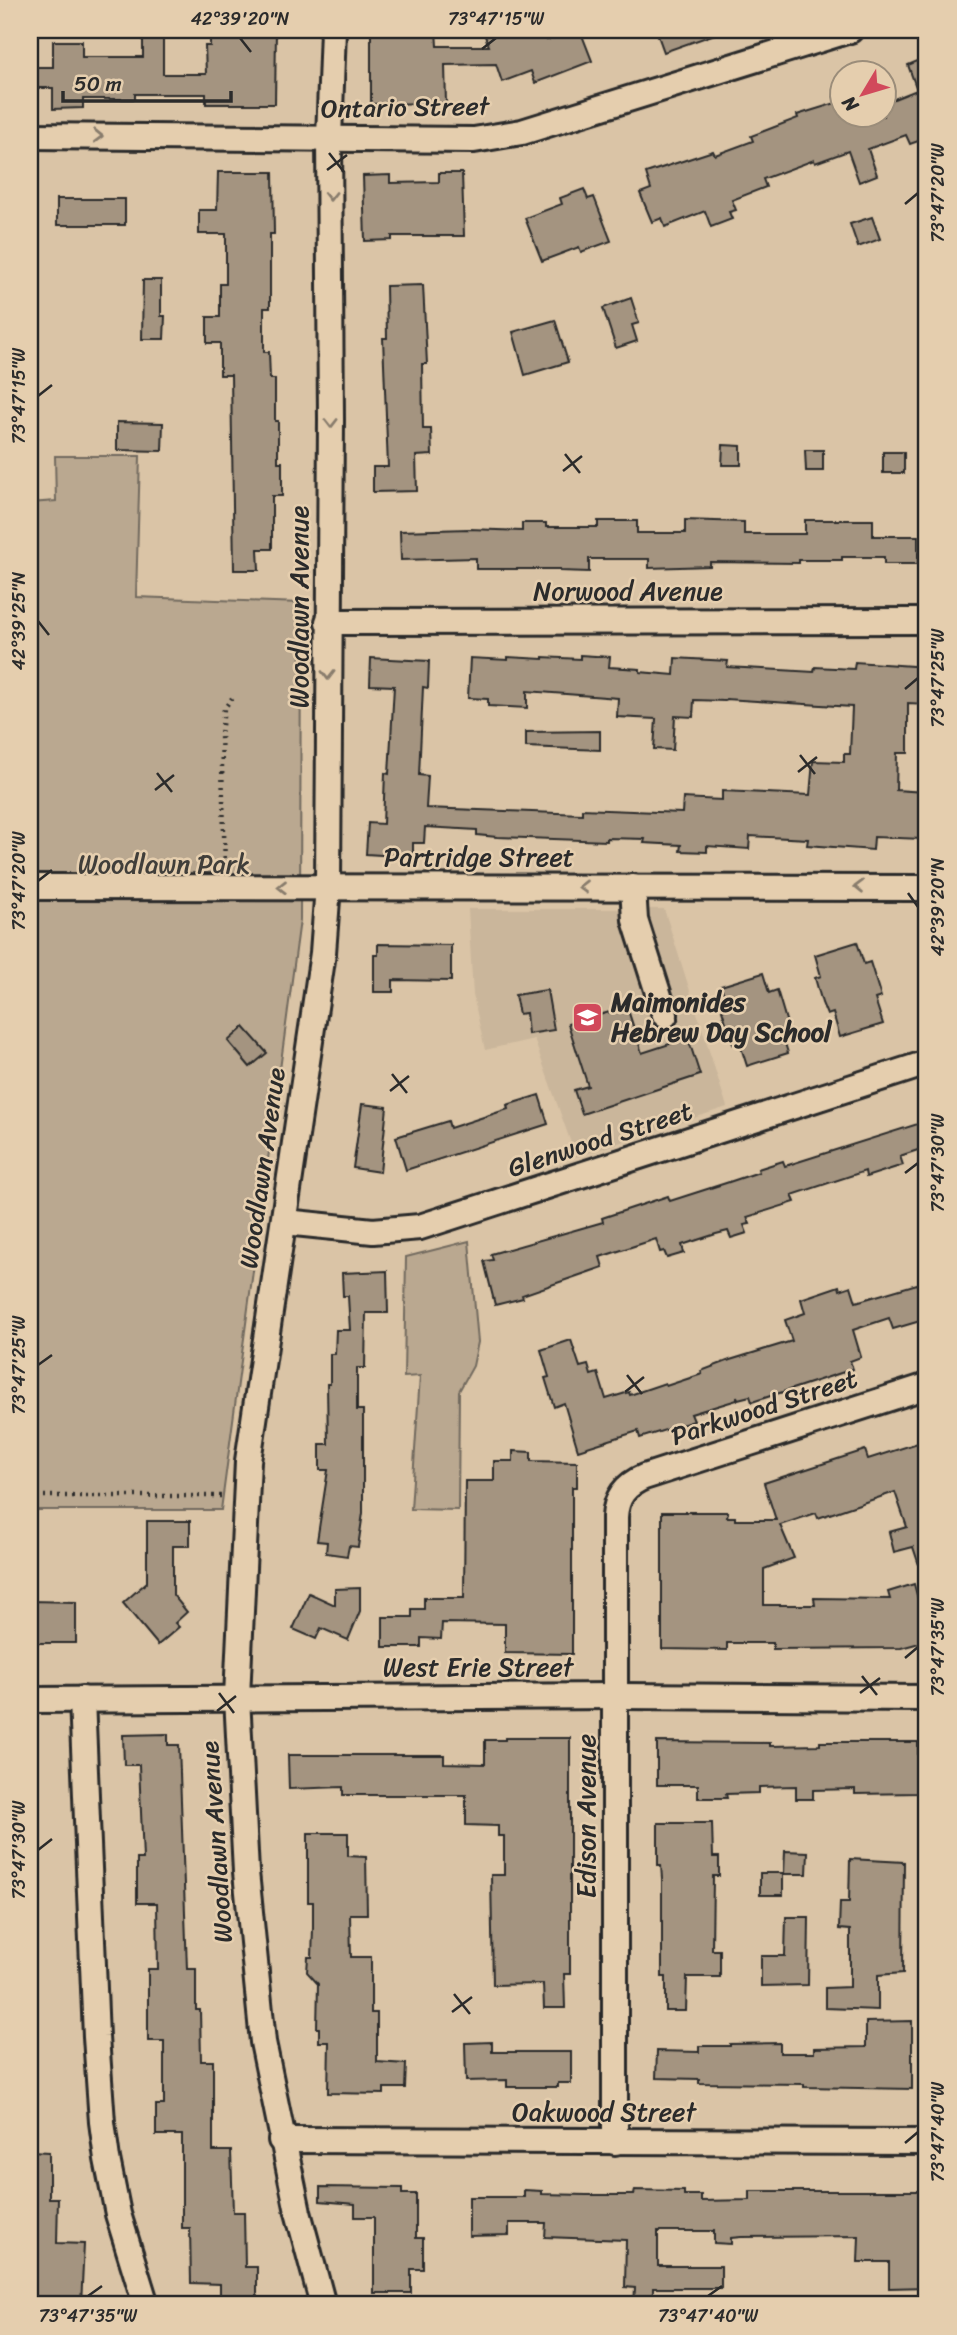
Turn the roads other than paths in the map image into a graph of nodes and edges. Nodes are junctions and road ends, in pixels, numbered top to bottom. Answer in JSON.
{"nodes":[{"id":1,"x":332,"y":30,"type":"edge"},
{"id":2,"x":850,"y":30,"type":"edge"},
{"id":3,"x":816,"y":35,"type":"edge"},
{"id":4,"x":30,"y":136,"type":"edge"},
{"id":5,"x":329,"y":138,"type":"junction"},
{"id":6,"x":927,"y":621,"type":"edge"},
{"id":7,"x":328,"y":622,"type":"junction"},
{"id":8,"x":328,"y":886,"type":"junction"},
{"id":9,"x":30,"y":887,"type":"edge"},
{"id":10,"x":633,"y":887,"type":"junction"},
{"id":11,"x":927,"y":888,"type":"edge"},
{"id":12,"x":665,"y":1015,"type":"dead end"},
{"id":13,"x":927,"y":1063,"type":"edge"},
{"id":14,"x":285,"y":1222,"type":"junction"},
{"id":15,"x":927,"y":1386,"type":"edge"},
{"id":16,"x":623,"y":1492,"type":"joint"},
{"id":17,"x":616,"y":1696,"type":"junction"},
{"id":18,"x":237,"y":1697,"type":"junction"},
{"id":19,"x":927,"y":1698,"type":"edge"},
{"id":20,"x":82,"y":1699,"type":"junction"},
{"id":21,"x":30,"y":1700,"type":"edge"},
{"id":22,"x":281,"y":2140,"type":"junction"},
{"id":23,"x":615,"y":2142,"type":"junction"},
{"id":24,"x":927,"y":2142,"type":"edge"},
{"id":25,"x":146,"y":2305,"type":"edge"},
{"id":26,"x":324,"y":2305,"type":"edge"}],
"edges":[{"from":1,"to":5,"type":"street","name":"Woodlawn Avenue"},
{"from":2,"to":3,"type":"street","name":"Ontario Street"},
{"from":3,"to":5,"type":"street","name":"Ontario Street"},
{"from":4,"to":5,"type":"street","name":"Ontario Street","one_way":true},
{"from":5,"to":7,"type":"street","name":"Woodlawn Avenue","one_way":true},
{"from":6,"to":7,"type":"street","name":"Norwood Avenue"},
{"from":7,"to":8,"type":"street","name":"Woodlawn Avenue","one_way":true},
{"from":8,"to":9,"type":"street","name":"Partridge Street","one_way":true},
{"from":10,"to":8,"type":"street","name":"Partridge Street","one_way":true},
{"from":8,"to":14,"type":"street","name":"Woodlawn Avenue"},
{"from":11,"to":10,"type":"street","name":"Partridge Street","one_way":true},
{"from":10,"to":12,"type":"street"},
{"from":13,"to":14,"type":"street","name":"Glenwood Street"},
{"from":14,"to":18,"type":"street","name":"Woodlawn Avenue"},
{"from":15,"to":16,"type":"street","name":"Parkwood Street"},
{"from":16,"to":17,"type":"street","name":"Edison Avenue"},
{"from":17,"to":18,"type":"street","name":"West Erie Street"},
{"from":17,"to":19,"type":"street","name":"West Erie Street"},
{"from":17,"to":23,"type":"street","name":"Edison Avenue"},
{"from":18,"to":20,"type":"street","name":"West Erie Street"},
{"from":18,"to":22,"type":"street","name":"Woodlawn Avenue"},
{"from":20,"to":21,"type":"street","name":"West Erie Street"},
{"from":20,"to":25,"type":"street"},
{"from":22,"to":23,"type":"street","name":"Oakwood Street"},
{"from":22,"to":26,"type":"street","name":"Woodlawn Avenue"},
{"from":23,"to":24,"type":"street","name":"Oakwood Street"}]}
